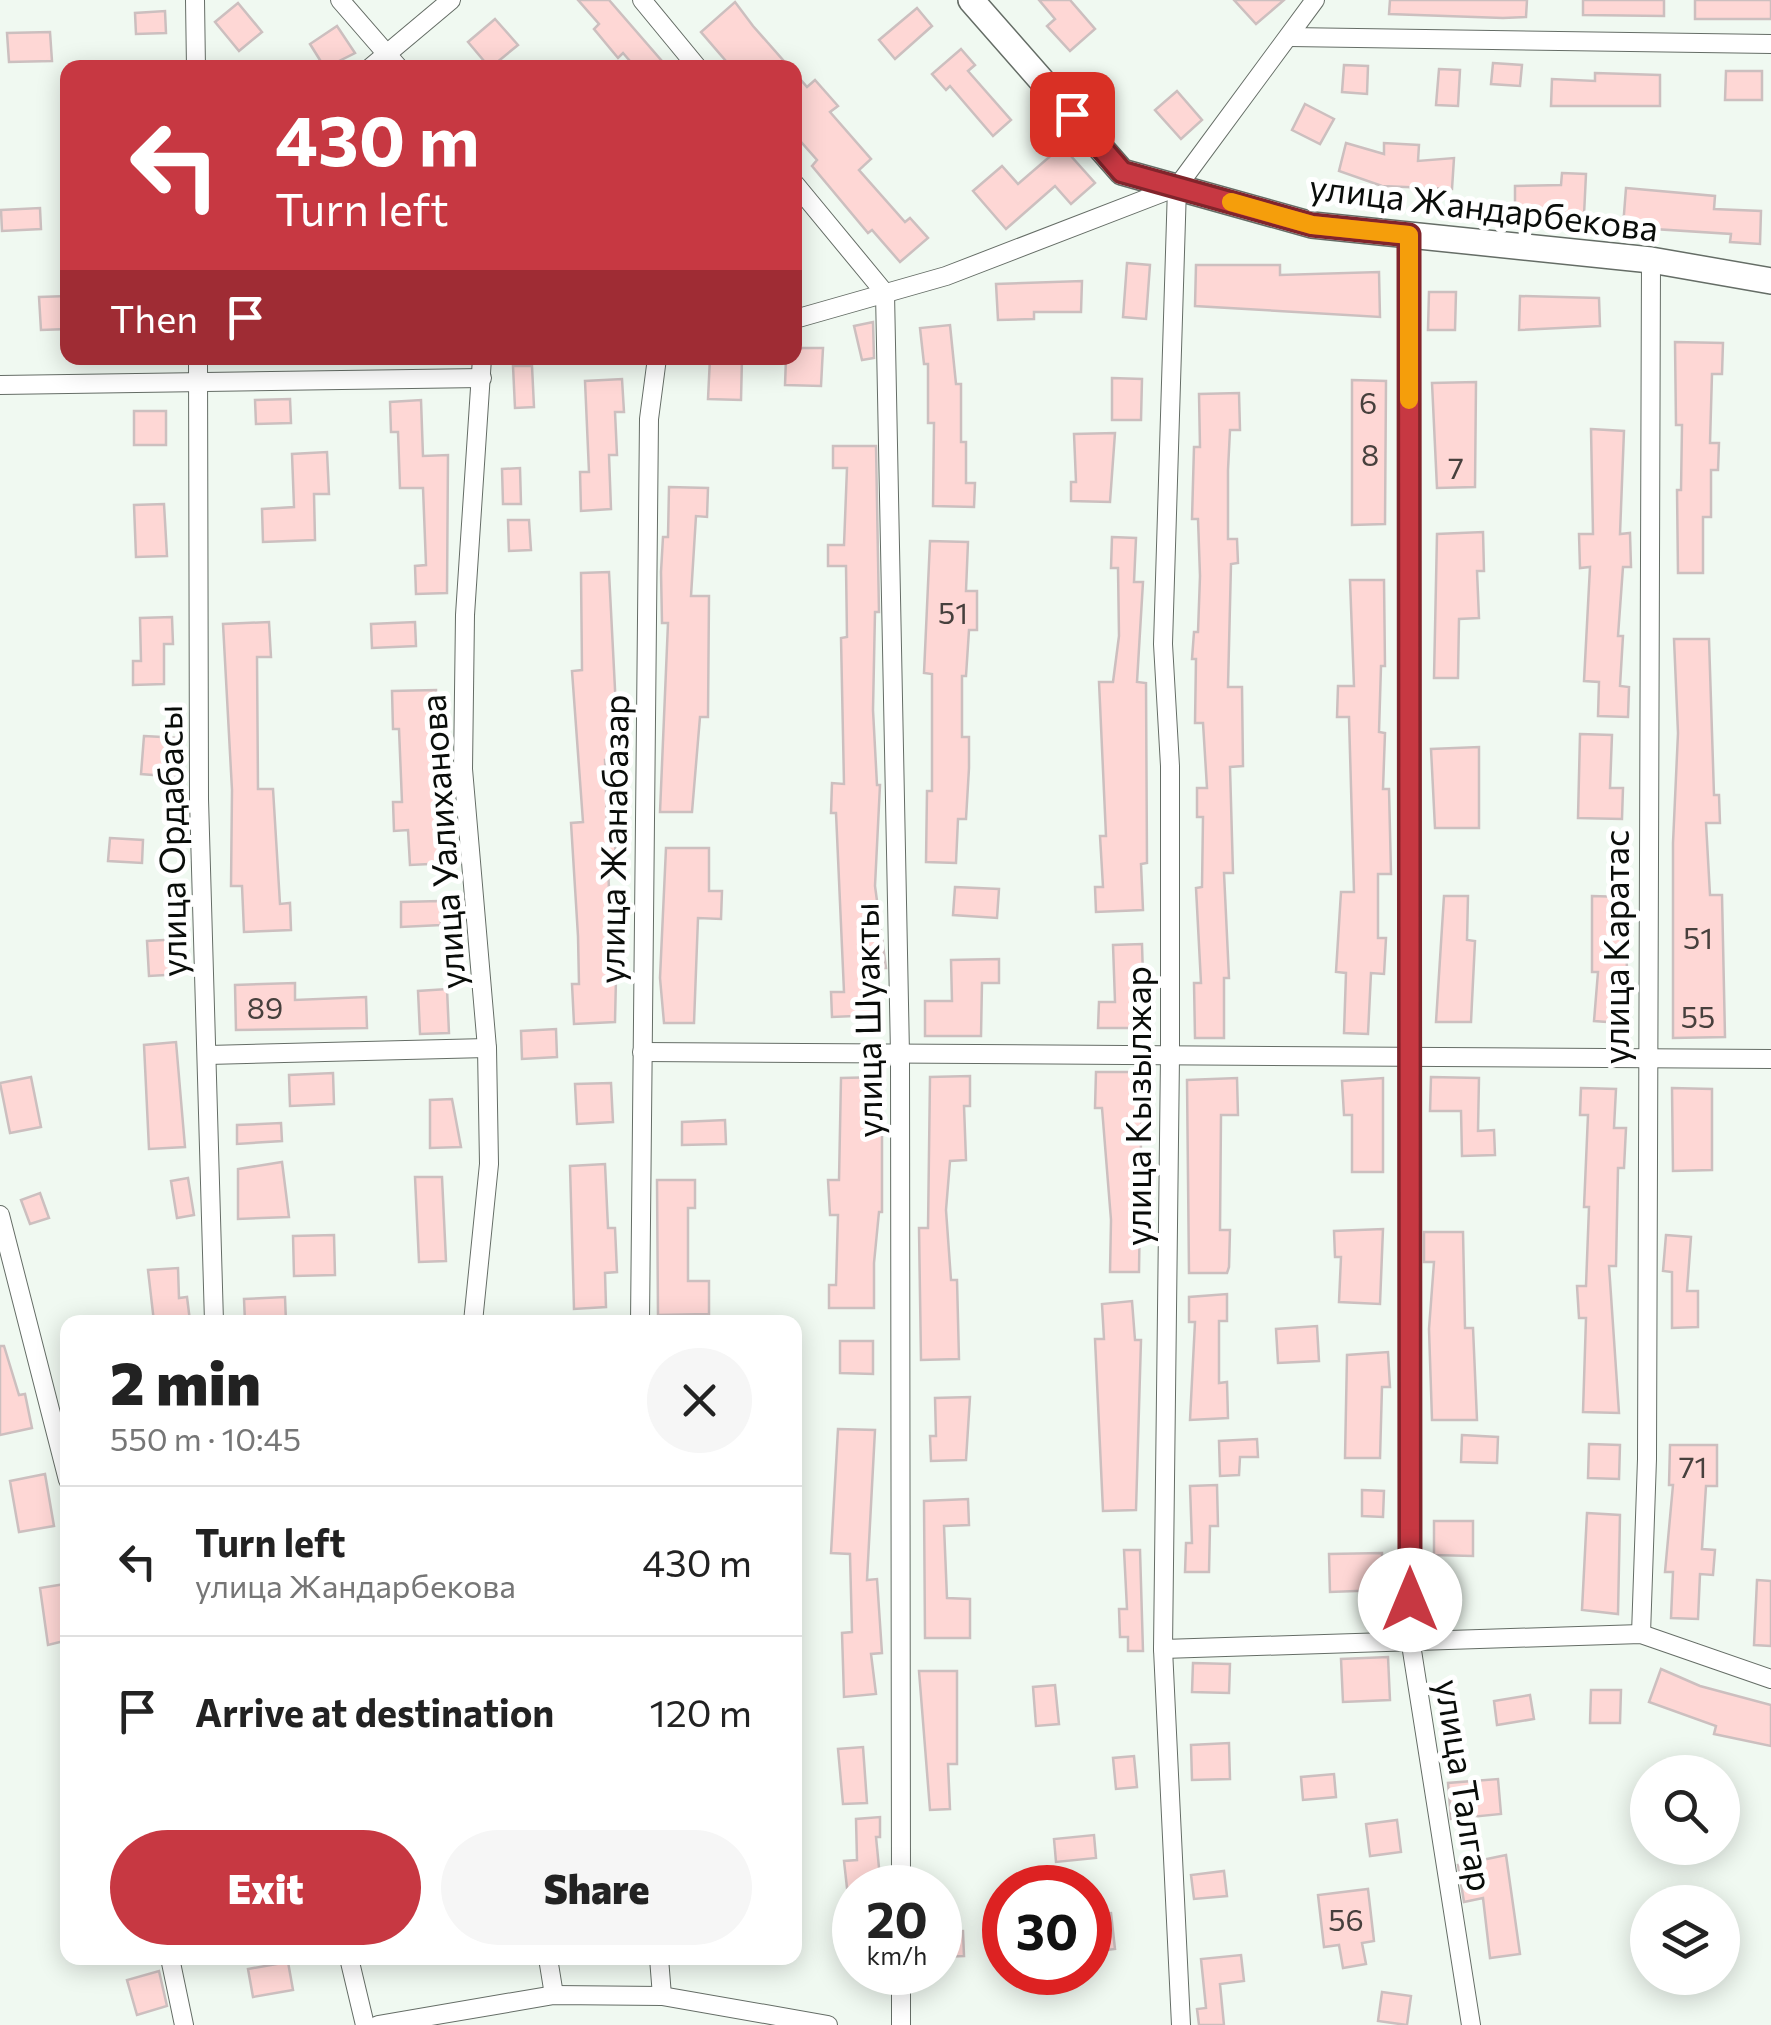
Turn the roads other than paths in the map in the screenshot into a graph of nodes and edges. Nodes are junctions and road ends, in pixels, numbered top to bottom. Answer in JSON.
{"nodes":[{"id":1,"x":195,"y":0,"type":"edge"},
{"id":2,"x":340,"y":0,"type":"edge"},
{"id":3,"x":451,"y":0,"type":"edge"},
{"id":4,"x":642,"y":0,"type":"edge"},
{"id":5,"x":971,"y":0,"type":"edge"},
{"id":6,"x":1311,"y":2,"type":"edge"},
{"id":7,"x":1290,"y":36,"type":"junction"},
{"id":8,"x":1771,"y":44,"type":"edge"},
{"id":9,"x":196,"y":60,"type":"edge"},
{"id":10,"x":393,"y":60,"type":"edge"},
{"id":11,"x":691,"y":60,"type":"edge"},
{"id":12,"x":1177,"y":187,"type":"junction"},
{"id":13,"x":802,"y":192,"type":"edge"},
{"id":14,"x":1409,"y":235,"type":"junction"},
{"id":15,"x":1651,"y":260,"type":"junction"},
{"id":16,"x":1771,"y":281,"type":"edge"},
{"id":17,"x":885,"y":293,"type":"junction"},
{"id":18,"x":802,"y":317,"type":"edge"},
{"id":19,"x":198,"y":365,"type":"edge"},
{"id":20,"x":482,"y":365,"type":"edge"},
{"id":21,"x":656,"y":365,"type":"edge"},
{"id":22,"x":482,"y":378,"type":"junction"},
{"id":23,"x":198,"y":382,"type":"junction"},
{"id":24,"x":0,"y":385,"type":"edge"},
{"id":25,"x":487,"y":1048,"type":"junction"},
{"id":26,"x":642,"y":1052,"type":"junction"},
{"id":27,"x":208,"y":1054,"type":"junction"},
{"id":28,"x":900,"y":1054,"type":"junction"},
{"id":29,"x":1170,"y":1056,"type":"junction"},
{"id":30,"x":1409,"y":1057,"type":"junction"},
{"id":31,"x":1647,"y":1059,"type":"junction"},
{"id":32,"x":1771,"y":1060,"type":"edge"},
{"id":33,"x":0,"y":1215,"type":"edge"},
{"id":34,"x":214,"y":1315,"type":"edge"},
{"id":35,"x":474,"y":1315,"type":"edge"},
{"id":36,"x":640,"y":1315,"type":"edge"},
{"id":37,"x":60,"y":1449,"type":"edge"},
{"id":38,"x":1641,"y":1634,"type":"junction"},
{"id":39,"x":1410,"y":1638,"type":"junction"},
{"id":40,"x":1163,"y":1649,"type":"junction"},
{"id":41,"x":1771,"y":1679,"type":"edge"},
{"id":42,"x":901,"y":1865,"type":"edge"},
{"id":43,"x":171,"y":1965,"type":"edge"},
{"id":44,"x":350,"y":1965,"type":"edge"},
{"id":45,"x":549,"y":1965,"type":"edge"},
{"id":46,"x":660,"y":1965,"type":"edge"},
{"id":47,"x":554,"y":1995,"type":"junction"},
{"id":48,"x":901,"y":1995,"type":"edge"},
{"id":49,"x":662,"y":1996,"type":"junction"},
{"id":50,"x":184,"y":2025,"type":"edge"},
{"id":51,"x":365,"y":2025,"type":"edge"},
{"id":52,"x":378,"y":2025,"type":"edge"},
{"id":53,"x":828,"y":2025,"type":"edge"},
{"id":54,"x":902,"y":2025,"type":"edge"},
{"id":55,"x":1180,"y":2025,"type":"edge"},
{"id":56,"x":1471,"y":2025,"type":"edge"}],
"edges":[{"from":1,"to":9,"type":"street"},
{"from":2,"to":10,"type":"street"},
{"from":3,"to":10,"type":"street"},
{"from":4,"to":11,"type":"street"},
{"from":5,"to":12,"type":"street","name":"улица Жандарбекова"},
{"from":6,"to":7,"type":"street"},
{"from":7,"to":8,"type":"street"},
{"from":7,"to":12,"type":"street"},
{"from":12,"to":14,"type":"street","name":"улица Жандарбекова"},
{"from":12,"to":17,"type":"street"},
{"from":12,"to":29,"type":"street","name":"улица Кызылжар"},
{"from":13,"to":17,"type":"street"},
{"from":14,"to":15,"type":"street","name":"улица Жандарбекова"},
{"from":14,"to":30,"type":"street","name":"улица Талгар"},
{"from":15,"to":16,"type":"street","name":"улица Жандарбекова"},
{"from":15,"to":31,"type":"street","name":"улица Каратас"},
{"from":17,"to":18,"type":"street"},
{"from":17,"to":28,"type":"street","name":"улица Шуакты"},
{"from":19,"to":23,"type":"street","name":"улица Ордабасы"},
{"from":20,"to":22,"type":"street","name":"улица Уалиханова"},
{"from":21,"to":26,"type":"street","name":"улица Жанабазар"},
{"from":22,"to":23,"type":"street"},
{"from":22,"to":25,"type":"street","name":"улица Уалиханова"},
{"from":23,"to":24,"type":"street"},
{"from":23,"to":27,"type":"street","name":"улица Ордабасы"},
{"from":25,"to":27,"type":"street"},
{"from":25,"to":35,"type":"street","name":"улица Уалиханова"},
{"from":26,"to":28,"type":"street"},
{"from":26,"to":36,"type":"street","name":"улица Жанабазар"},
{"from":27,"to":34,"type":"street","name":"улица Ордабасы"},
{"from":28,"to":29,"type":"street"},
{"from":28,"to":42,"type":"street","name":"улица Шуакты"},
{"from":29,"to":30,"type":"street"},
{"from":29,"to":40,"type":"street","name":"улица Кызылжар"},
{"from":30,"to":31,"type":"street"},
{"from":30,"to":39,"type":"street","name":"улица Талгар"},
{"from":31,"to":32,"type":"street"},
{"from":31,"to":38,"type":"street","name":"улица Каратас"},
{"from":33,"to":37,"type":"street"},
{"from":38,"to":39,"type":"street"},
{"from":38,"to":41,"type":"street"},
{"from":39,"to":40,"type":"street"},
{"from":39,"to":56,"type":"street","name":"улица Талгар"},
{"from":40,"to":55,"type":"street","name":"улица Кызылжар"},
{"from":43,"to":50,"type":"street"},
{"from":44,"to":51,"type":"street"},
{"from":45,"to":47,"type":"street"},
{"from":46,"to":49,"type":"street"},
{"from":47,"to":49,"type":"street"},
{"from":47,"to":52,"type":"street"},
{"from":48,"to":54,"type":"street"},
{"from":49,"to":53,"type":"street"}]}
